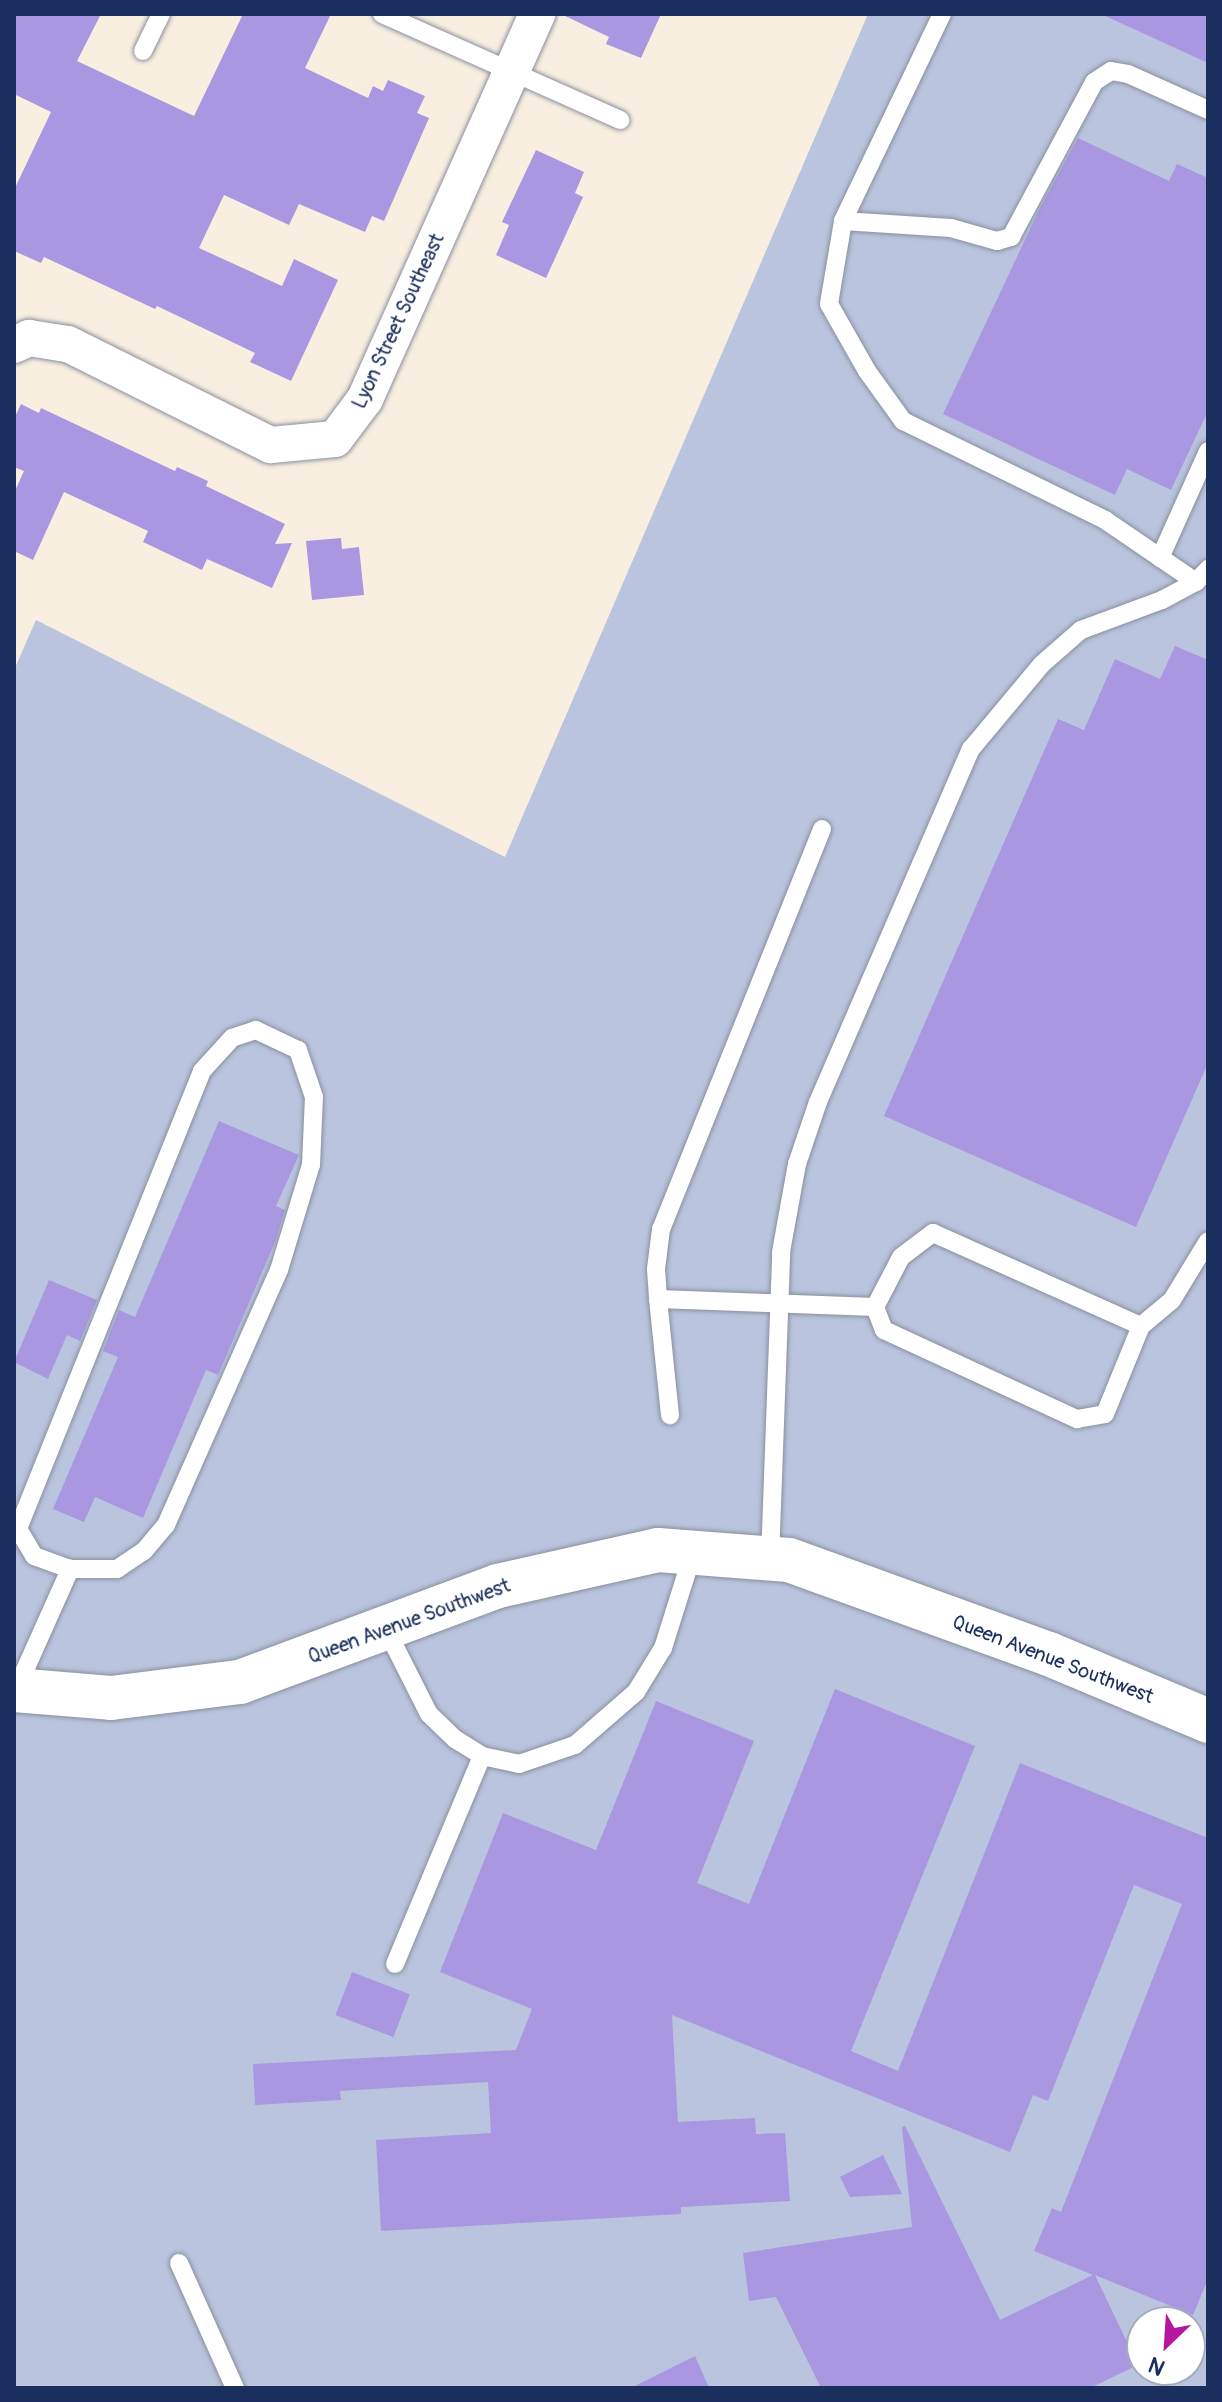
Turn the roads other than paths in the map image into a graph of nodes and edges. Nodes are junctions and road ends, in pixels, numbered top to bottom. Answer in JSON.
{"nodes":[{"id":1,"x":161,"y":14,"type":"edge"},
{"id":2,"x":382,"y":14,"type":"edge"},
{"id":3,"x":537,"y":14,"type":"edge"},
{"id":4,"x":942,"y":14,"type":"edge"},
{"id":5,"x":143,"y":51,"type":"dead end"},
{"id":6,"x":511,"y":74,"type":"junction"},
{"id":7,"x":1208,"y":110,"type":"edge"},
{"id":8,"x":620,"y":120,"type":"dead end"},
{"id":9,"x":843,"y":221,"type":"junction"},
{"id":10,"x":14,"y":345,"type":"edge"},
{"id":11,"x":1208,"y":451,"type":"edge"},
{"id":12,"x":1160,"y":558,"type":"junction"},
{"id":13,"x":1202,"y":575,"type":"edge"},
{"id":14,"x":822,"y":829,"type":"dead end"},
{"id":15,"x":1208,"y":1241,"type":"edge"},
{"id":16,"x":658,"y":1299,"type":"junction"},
{"id":17,"x":779,"y":1304,"type":"junction"},
{"id":18,"x":875,"y":1307,"type":"junction"},
{"id":19,"x":1141,"y":1326,"type":"junction"},
{"id":20,"x":670,"y":1415,"type":"dead end"},
{"id":21,"x":693,"y":1553,"type":"junction"},
{"id":22,"x":770,"y":1559,"type":"junction"},
{"id":23,"x":70,"y":1569,"type":"junction"},
{"id":24,"x":385,"y":1628,"type":"junction"},
{"id":25,"x":15,"y":1690,"type":"edge"},
{"id":26,"x":1208,"y":1721,"type":"edge"},
{"id":27,"x":482,"y":1756,"type":"junction"},
{"id":28,"x":395,"y":1964,"type":"dead end"},
{"id":29,"x":179,"y":2263,"type":"dead end"},
{"id":30,"x":235,"y":2388,"type":"edge"}],
"edges":[{"from":1,"to":5,"type":"lane"},
{"from":2,"to":6,"type":"lane"},
{"from":3,"to":6,"type":"street","name":"Lyon Street Southeast"},
{"from":4,"to":9,"type":"lane"},
{"from":6,"to":8,"type":"lane"},
{"from":6,"to":10,"type":"street","name":"Lyon Street Southeast"},
{"from":7,"to":9,"type":"lane"},
{"from":9,"to":12,"type":"lane"},
{"from":11,"to":12,"type":"lane"},
{"from":12,"to":13,"type":"lane"},
{"from":13,"to":17,"type":"lane"},
{"from":14,"to":16,"type":"lane"},
{"from":15,"to":19,"type":"lane"},
{"from":16,"to":17,"type":"lane"},
{"from":16,"to":20,"type":"lane"},
{"from":17,"to":18,"type":"lane"},
{"from":17,"to":22,"type":"lane"},
{"from":18,"to":19,"type":"lane"},
{"from":18,"to":19,"type":"lane"},
{"from":21,"to":22,"type":"main road","name":"Queen Avenue Southwest"},
{"from":21,"to":24,"type":"main road","name":"Queen Avenue Southwest"},
{"from":21,"to":27,"type":"lane"},
{"from":22,"to":26,"type":"main road","name":"Queen Avenue Southwest"},
{"from":23,"to":23,"type":"lane"},
{"from":23,"to":25,"type":"lane"},
{"from":24,"to":25,"type":"main road","name":"Queen Avenue Southwest"},
{"from":24,"to":27,"type":"lane"},
{"from":27,"to":28,"type":"lane"},
{"from":29,"to":30,"type":"lane"}]}
